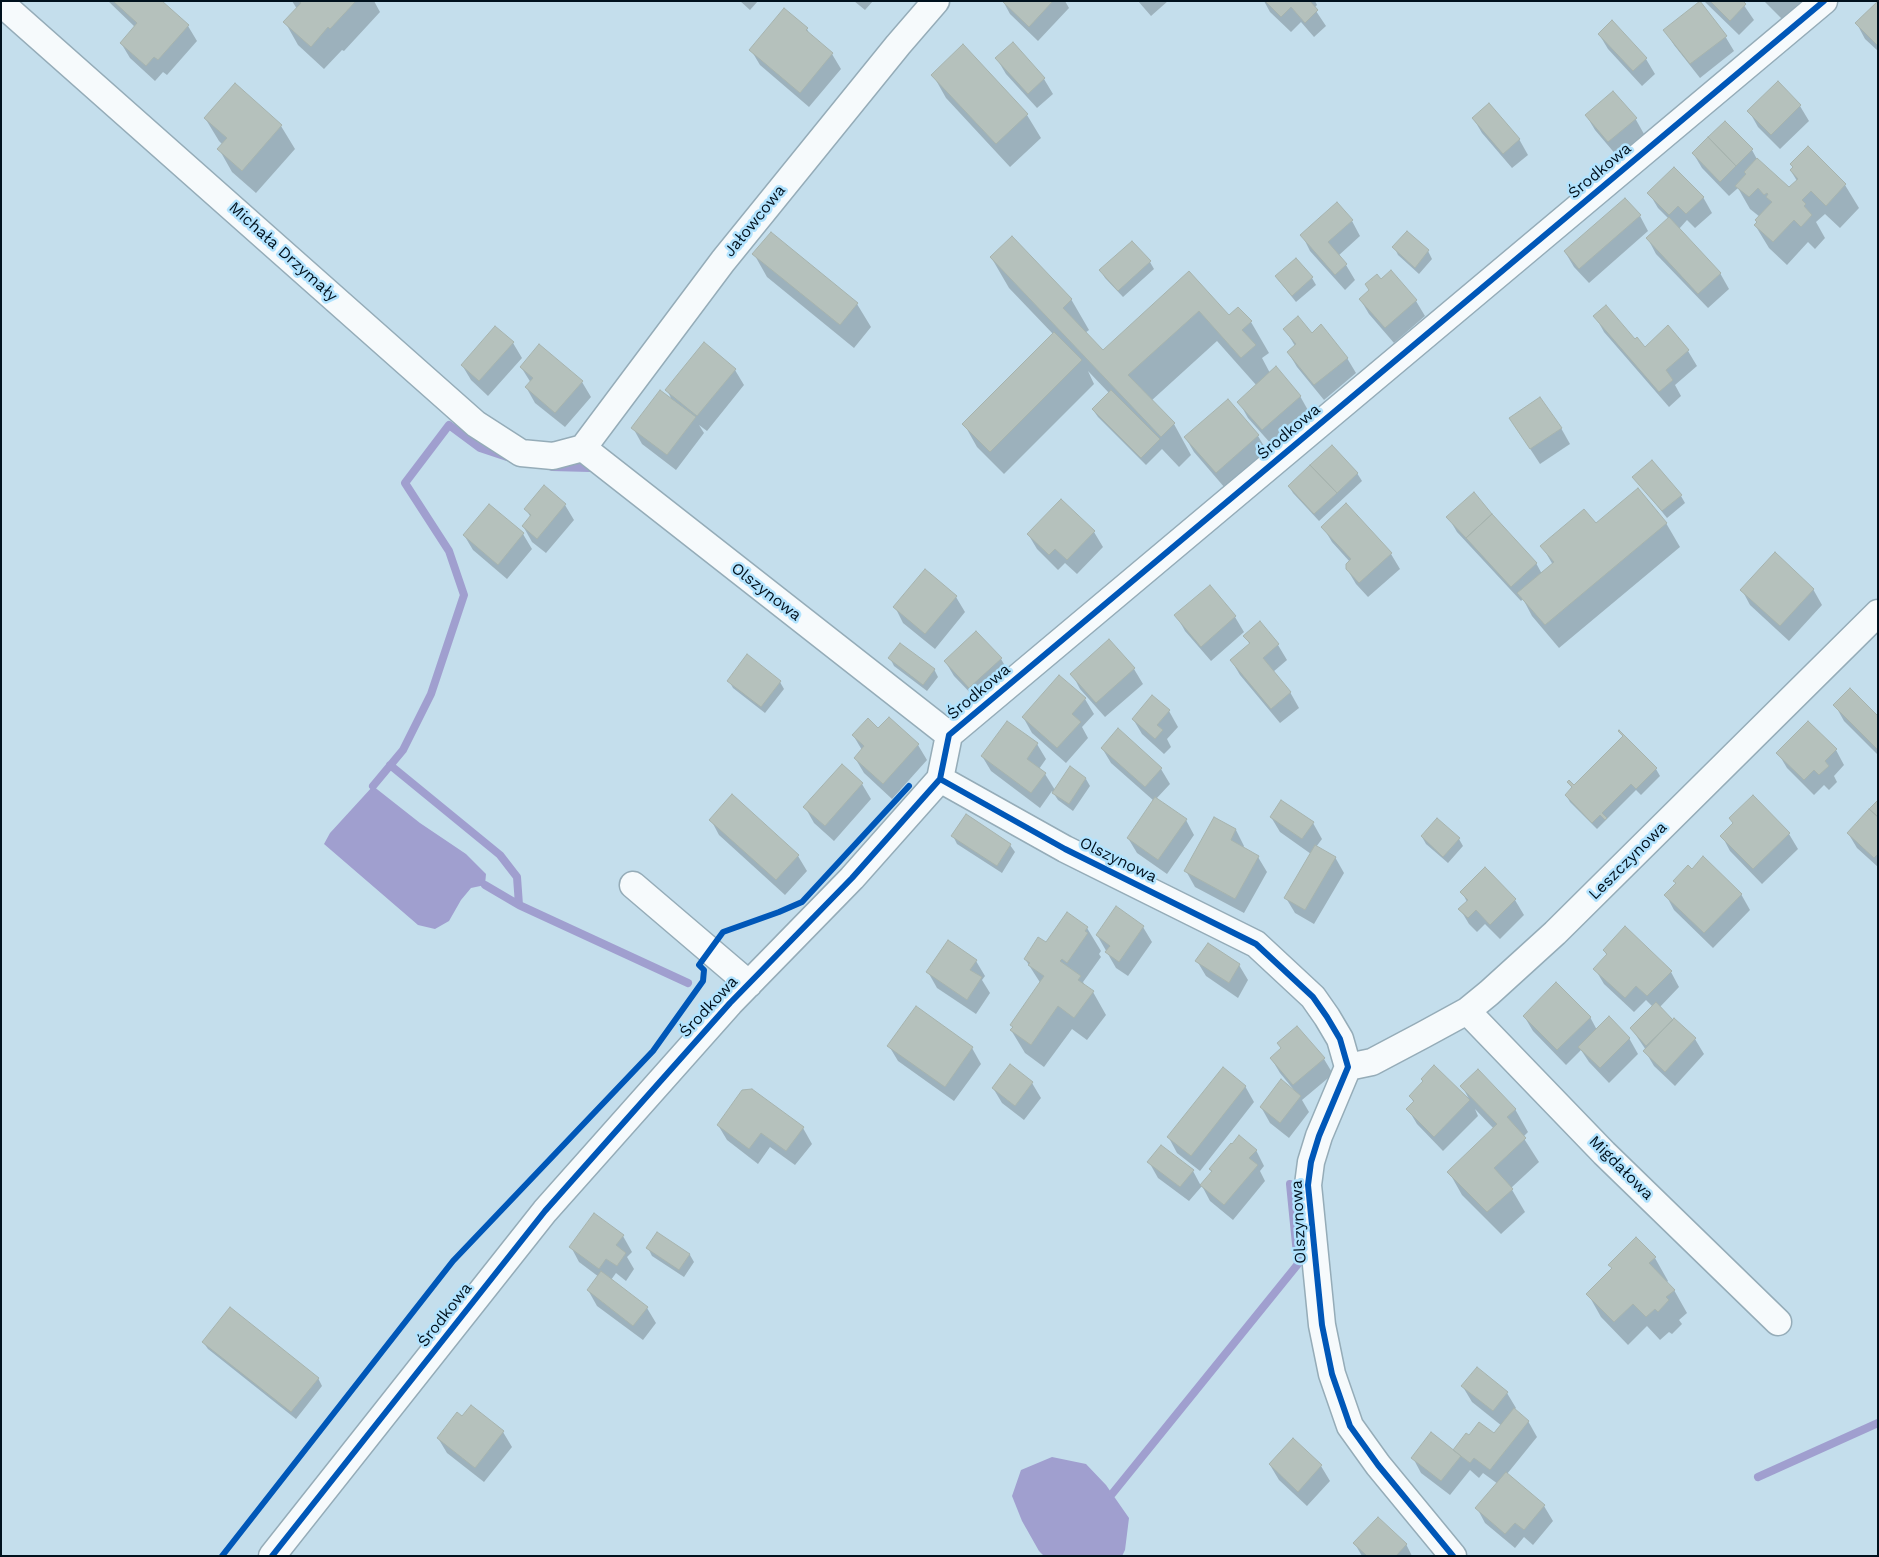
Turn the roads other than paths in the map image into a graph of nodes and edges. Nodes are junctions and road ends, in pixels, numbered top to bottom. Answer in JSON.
{"nodes":[{"id":1,"x":936,"y":1,"type":"edge"},
{"id":2,"x":1824,"y":1,"type":"edge"},
{"id":3,"x":1,"y":3,"type":"edge"},
{"id":4,"x":583,"y":448,"type":"junction"},
{"id":5,"x":1876,"y":618,"type":"edge"},
{"id":6,"x":949,"y":735,"type":"junction"},
{"id":7,"x":940,"y":779,"type":"junction"},
{"id":8,"x":633,"y":885,"type":"dead end"},
{"id":9,"x":749,"y":984,"type":"junction"},
{"id":10,"x":1468,"y":1011,"type":"junction"},
{"id":11,"x":1348,"y":1066,"type":"junction"},
{"id":12,"x":1778,"y":1322,"type":"dead end"},
{"id":13,"x":272,"y":1556,"type":"edge"},
{"id":14,"x":1453,"y":1556,"type":"edge"}],
"edges":[{"from":1,"to":4,"type":"street","name":"Jałowcowa"},
{"from":2,"to":6,"type":"street","name":"Środkowa"},
{"from":3,"to":4,"type":"street","name":"Michała Drzymały"},
{"from":4,"to":6,"type":"street","name":"Olszynowa"},
{"from":5,"to":10,"type":"street","name":"Leszczynowa"},
{"from":6,"to":7,"type":"street","name":"Środkowa"},
{"from":7,"to":9,"type":"street","name":"Środkowa"},
{"from":7,"to":11,"type":"street","name":"Olszynowa"},
{"from":8,"to":9,"type":"street"},
{"from":9,"to":13,"type":"street","name":"Środkowa"},
{"from":10,"to":11,"type":"street","name":"Leszczynowa"},
{"from":10,"to":12,"type":"street","name":"Migdałowa"},
{"from":11,"to":14,"type":"street","name":"Olszynowa"}]}
